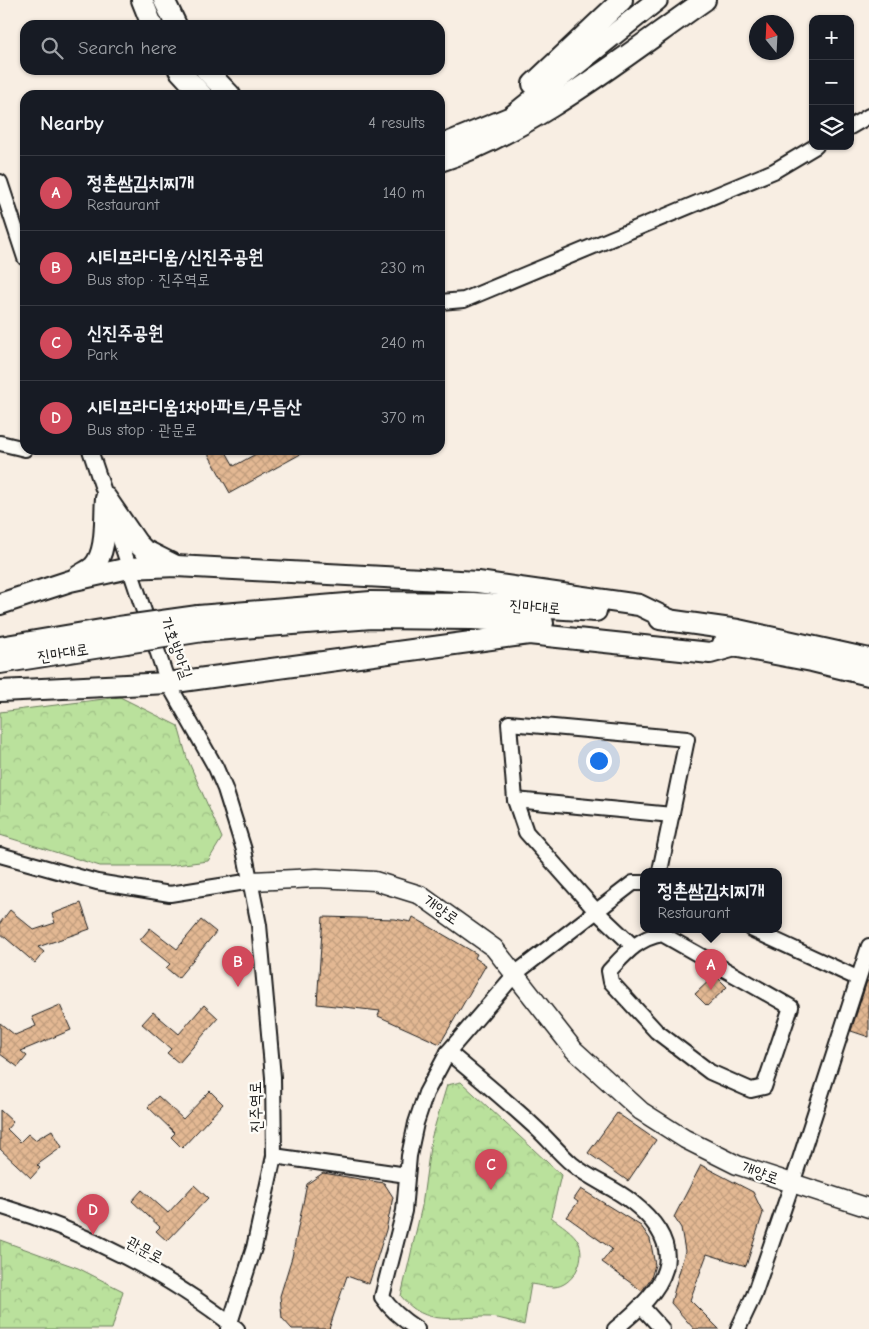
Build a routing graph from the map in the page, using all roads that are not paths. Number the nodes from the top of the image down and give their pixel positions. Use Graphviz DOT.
graph roads {
  1 [pos="142,0"];
  2 [pos="164,0"];
  3 [pos="622,0"];
  4 [pos="657,0"];
  5 [pos="704,0"];
  6 [pos="150,20"];
  7 [pos="174,20"];
  8 [pos="184,75"];
  9 [pos="211,75"];
  10 [pos="197,90"];
  11 [pos="225,90"];
  12 [pos="869,116"];
  13 [pos="511,117"];
  14 [pos="854,125"];
  15 [pos="445,144"];
  16 [pos="809,150"];
  17 [pos="445,159"];
  18 [pos="0,182"];
  19 [pos="20,243"];
  20 [pos="445,302"];
  21 [pos="0,444"];
  22 [pos="20,448"];
  23 [pos="92,455"];
  24 [pos="106,498"];
  25 [pos="176,566"];
  26 [pos="129,568"];
  27 [pos="70,582"];
  28 [pos="0,604"];
  29 [pos="672,621"];
  30 [pos="200,624"];
  31 [pos="123,635"];
  32 [pos="735,646"];
  33 [pos="0,647"];
  34 [pos="869,658"];
  35 [pos="0,663"];
  36 [pos="869,675"];
  37 [pos="168,683"];
  38 [pos="0,691"];
  39 [pos="515,800"];
  40 [pos="672,815"];
  41 [pos="0,855"];
  42 [pos="661,868"];
  43 [pos="252,881"];
  44 [pos="640,882"];
  45 [pos="596,911"];
  46 [pos="759,933"];
  47 [pos="633,946"];
  48 [pos="869,946"];
  49 [pos="516,973"];
  50 [pos="857,978"];
  51 [pos="448,1052"];
  52 [pos="274,1156"];
  53 [pos="407,1175"];
  54 [pos="792,1184"];
  55 [pos="0,1206"];
  56 [pos="869,1208"];
  57 [pos="642,1307"];
  58 [pos="232,1327"];
  59 [pos="416,1329"];
  60 [pos="615,1329"];
  61 [pos="662,1329"];
  62 [pos="738,1329"];
  1 -- 6 [label="highway"];
  2 -- 7 [label="highway"];
  3 -- 13 [label="highway"];
  4 -- 13 [label="highway"];
  5 -- 17 [label="highway"];
  8 -- 10 [label="highway"];
  9 -- 11 [label="highway"];
  12 -- 14 [label="street"];
  13 -- 15 [label="highway"];
  16 -- 20 [label="street"];
  18 -- 19 [label="street"];
  21 -- 22 [label="street"];
  23 -- 24 [label="street, 가호방아길"];
  24 -- 25 [label="highway"];
  24 -- 26 [label="street, 가호방아길"];
  24 -- 27 [label="highway"];
  25 -- 26 [label="highway"];
  25 -- 29 [label="highway"];
  26 -- 27 [label="highway"];
  26 -- 37 [label="street, 가호방아길"];
  27 -- 28 [label="highway"];
  29 -- 30 [label="highway, 진마대로"];
  29 -- 34 [label="highway, 진마대로"];
  30 -- 31 [label="highway, bridge"];
  30 -- 32 [label="highway, 진마대로"];
  31 -- 33 [label="highway, 진마대로"];
  31 -- 35 [label="highway, 진마대로"];
  32 -- 36 [label="highway, 진마대로"];
  32 -- 37 [label="highway"];
  37 -- 38 [label="highway"];
  37 -- 43 [label="street, 가호방아길"];
  39 -- 40 [label="street"];
  39 -- 40 [label="street"];
  39 -- 45 [label="street"];
  40 -- 42 [label="street"];
  41 -- 43 [label="street, 개양로"];
  43 -- 49 [label="main road, 개양로"];
  43 -- 52 [label="street, 진주역로"];
  44 -- 45 [label="street"];
  45 -- 47 [label="street"];
  45 -- 49 [label="street"];
  46 -- 50 [label="street"];
  47 -- 47 [label="street"];
  48 -- 50 [label="street"];
  49 -- 51 [label="street"];
  49 -- 54 [label="main road, 개양로"];
  50 -- 54 [label="street"];
  51 -- 53 [label="street"];
  51 -- 57 [label="street"];
  52 -- 53 [label="street"];
  52 -- 58 [label="street, 진주역로"];
  53 -- 59 [label="street"];
  54 -- 56 [label="main road, 개양로"];
  54 -- 62 [label="street, 개양로"];
  55 -- 58 [label="street, 관문로"];
  57 -- 60 [label="street"];
  57 -- 61 [label="street"];
}
